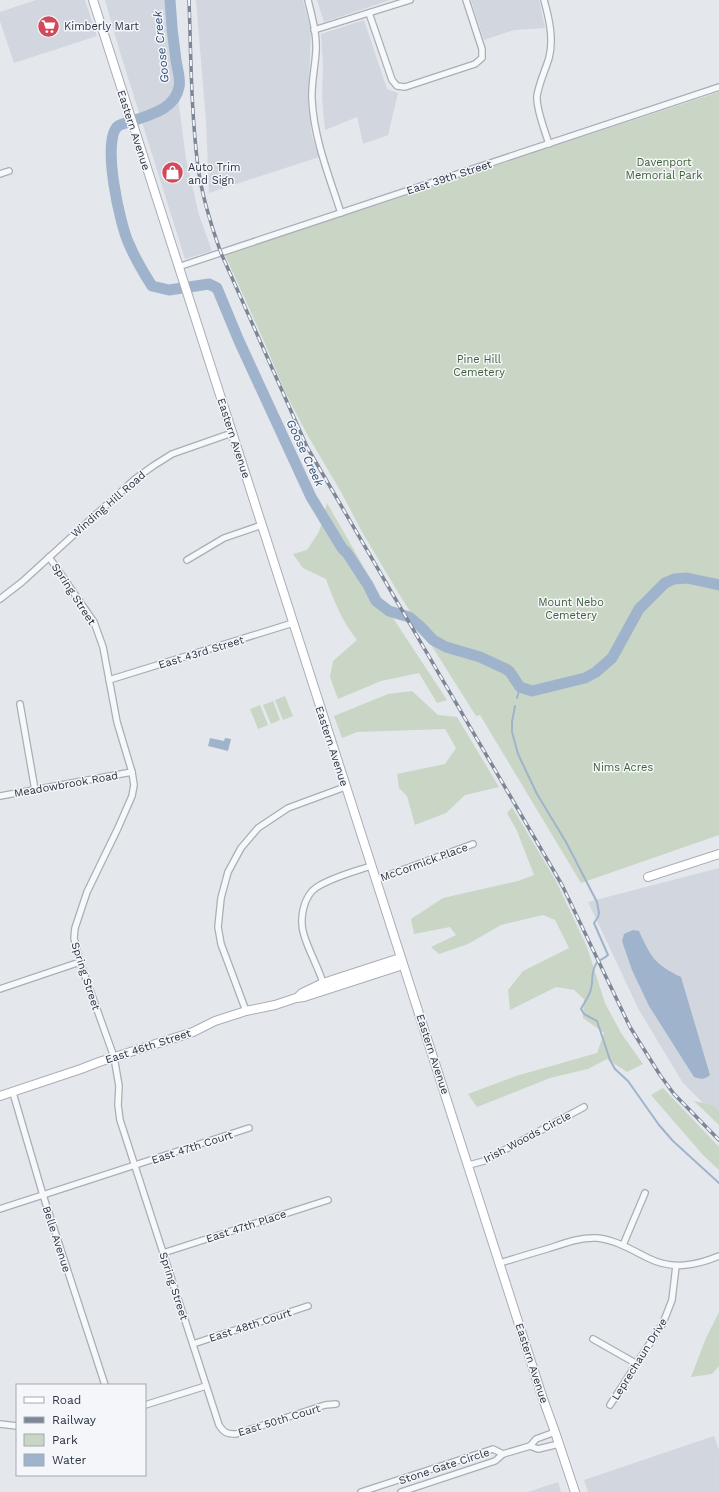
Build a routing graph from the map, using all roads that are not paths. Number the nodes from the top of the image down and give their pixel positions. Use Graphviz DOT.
graph roads {
  1 [pos="93,0"];
  2 [pos="308,0"];
  3 [pos="410,0"];
  4 [pos="466,0"];
  5 [pos="544,0"];
  6 [pos="370,13"];
  7 [pos="314,30"];
  8 [pos="719,88"];
  9 [pos="549,144"];
  10 [pos="9,171"];
  11 [pos="0,174"];
  12 [pos="341,213"];
  13 [pos="178,267"];
  14 [pos="232,433"];
  15 [pos="262,525"];
  16 [pos="49,557"];
  17 [pos="187,560"];
  18 [pos="0,599"];
  19 [pos="294,623"];
  20 [pos="109,680"];
  21 [pos="20,704"];
  22 [pos="132,772"];
  23 [pos="345,787"];
  24 [pos="35,790"];
  25 [pos="0,796"];
  26 [pos="473,844"];
  27 [pos="719,854"];
  28 [pos="371,866"];
  29 [pos="648,877"];
  30 [pos="375,880"];
  31 [pos="402,961"];
  32 [pos="80,962"];
  33 [pos="325,986"];
  34 [pos="0,989"];
  35 [pos="246,1011"];
  36 [pos="114,1056"];
  37 [pos="13,1092"];
  38 [pos="0,1096"];
  39 [pos="584,1107"];
  40 [pos="249,1128"];
  41 [pos="134,1165"];
  42 [pos="469,1165"];
  43 [pos="645,1193"];
  44 [pos="43,1195"];
  45 [pos="328,1200"];
  46 [pos="0,1209"];
  47 [pos="623,1245"];
  48 [pos="163,1253"];
  49 [pos="719,1256"];
  50 [pos="500,1263"];
  51 [pos="676,1266"];
  52 [pos="308,1306"];
  53 [pos="593,1339"];
  54 [pos="193,1344"];
  55 [pos="637,1364"];
  56 [pos="105,1384"];
  57 [pos="206,1386"];
  58 [pos="336,1404"];
  59 [pos="146,1405"];
  60 [pos="610,1405"];
  61 [pos="0,1424"];
  62 [pos="16,1426"];
  63 [pos="556,1432"];
  64 [pos="559,1444"];
  65 [pos="530,1446"];
  66 [pos="503,1454"];
  67 [pos="361,1492"];
  68 [pos="401,1492"];
  69 [pos="575,1492"];
  1 -- 13 [label="main road, Eastern Avenue"];
  2 -- 7 [label="street"];
  3 -- 6 [label="street"];
  4 -- 6 [label="street"];
  5 -- 9 [label="street"];
  6 -- 7 [label="street"];
  7 -- 12 [label="street"];
  8 -- 9 [label="street, East 39th Street"];
  9 -- 12 [label="street, East 39th Street"];
  10 -- 11 [label="street"];
  12 -- 13 [label="street, East 39th Street"];
  13 -- 14 [label="main road, Eastern Avenue"];
  14 -- 15 [label="main road, Eastern Avenue"];
  14 -- 16 [label="street, Winding Hill Road"];
  15 -- 17 [label="street"];
  15 -- 19 [label="main road, Eastern Avenue"];
  16 -- 18 [label="street, Winding Hill Road"];
  16 -- 20 [label="street, Spring Street"];
  19 -- 20 [label="street, East 43rd Street"];
  19 -- 23 [label="main road, Eastern Avenue"];
  20 -- 22 [label="street, Spring Street"];
  21 -- 24 [label="street"];
  22 -- 24 [label="street, Meadowbrook Road"];
  22 -- 32 [label="street, Spring Street"];
  23 -- 28 [label="main road, Eastern Avenue"];
  23 -- 35 [label="street"];
  24 -- 25 [label="street, Meadowbrook Road"];
  26 -- 30 [label="street, McCormick Place"];
  27 -- 29 [label="main road"];
  28 -- 30 [label="main road, Eastern Avenue"];
  28 -- 33 [label="street"];
  30 -- 31 [label="main road, Eastern Avenue"];
  31 -- 33 [label="main road, East 46th Street"];
  31 -- 42 [label="main road, Eastern Avenue"];
  32 -- 34 [label="street"];
  32 -- 36 [label="street, Spring Street"];
  33 -- 35 [label="main road, East 46th Street"];
  35 -- 36 [label="main road, East 46th Street"];
  36 -- 37 [label="main road, East 46th Street"];
  36 -- 41 [label="street, Spring Street"];
  37 -- 38 [label="main road, East 46th Street"];
  37 -- 44 [label="street, Belle Avenue"];
  39 -- 42 [label="street, Irish Woods Circle"];
  40 -- 41 [label="street, East 47th Court"];
  41 -- 44 [label="street, East 47th Court"];
  41 -- 48 [label="street, Spring Street"];
  42 -- 50 [label="main road, Eastern Avenue"];
  43 -- 47 [label="street"];
  44 -- 46 [label="street, East 47th Court"];
  44 -- 56 [label="street, Belle Avenue"];
  45 -- 48 [label="street, East 47th Place"];
  47 -- 50 [label="street"];
  47 -- 51 [label="street"];
  48 -- 54 [label="street, Spring Street"];
  49 -- 51 [label="street"];
  50 -- 63 [label="main road, Eastern Avenue"];
  51 -- 55 [label="street, Leprechaun Drive"];
  52 -- 54 [label="street, East 48th Court"];
  53 -- 55 [label="street"];
  54 -- 57 [label="street, Spring Street"];
  55 -- 60 [label="street, Leprechaun Drive"];
  57 -- 58 [label="street, East 50th Court"];
  57 -- 59 [label="street"];
  61 -- 62 [label="street"];
  63 -- 64 [label="main road, Eastern Avenue"];
  63 -- 65 [label="street, Stone Gate Circle"];
  64 -- 65 [label="street, Stone Gate Circle"];
  64 -- 69 [label="main road, Eastern Avenue"];
  65 -- 66 [label="street, Stone Gate Circle"];
  66 -- 67 [label="street, Stone Gate Circle"];
  66 -- 68 [label="street, Stone Gate Circle"];
}
